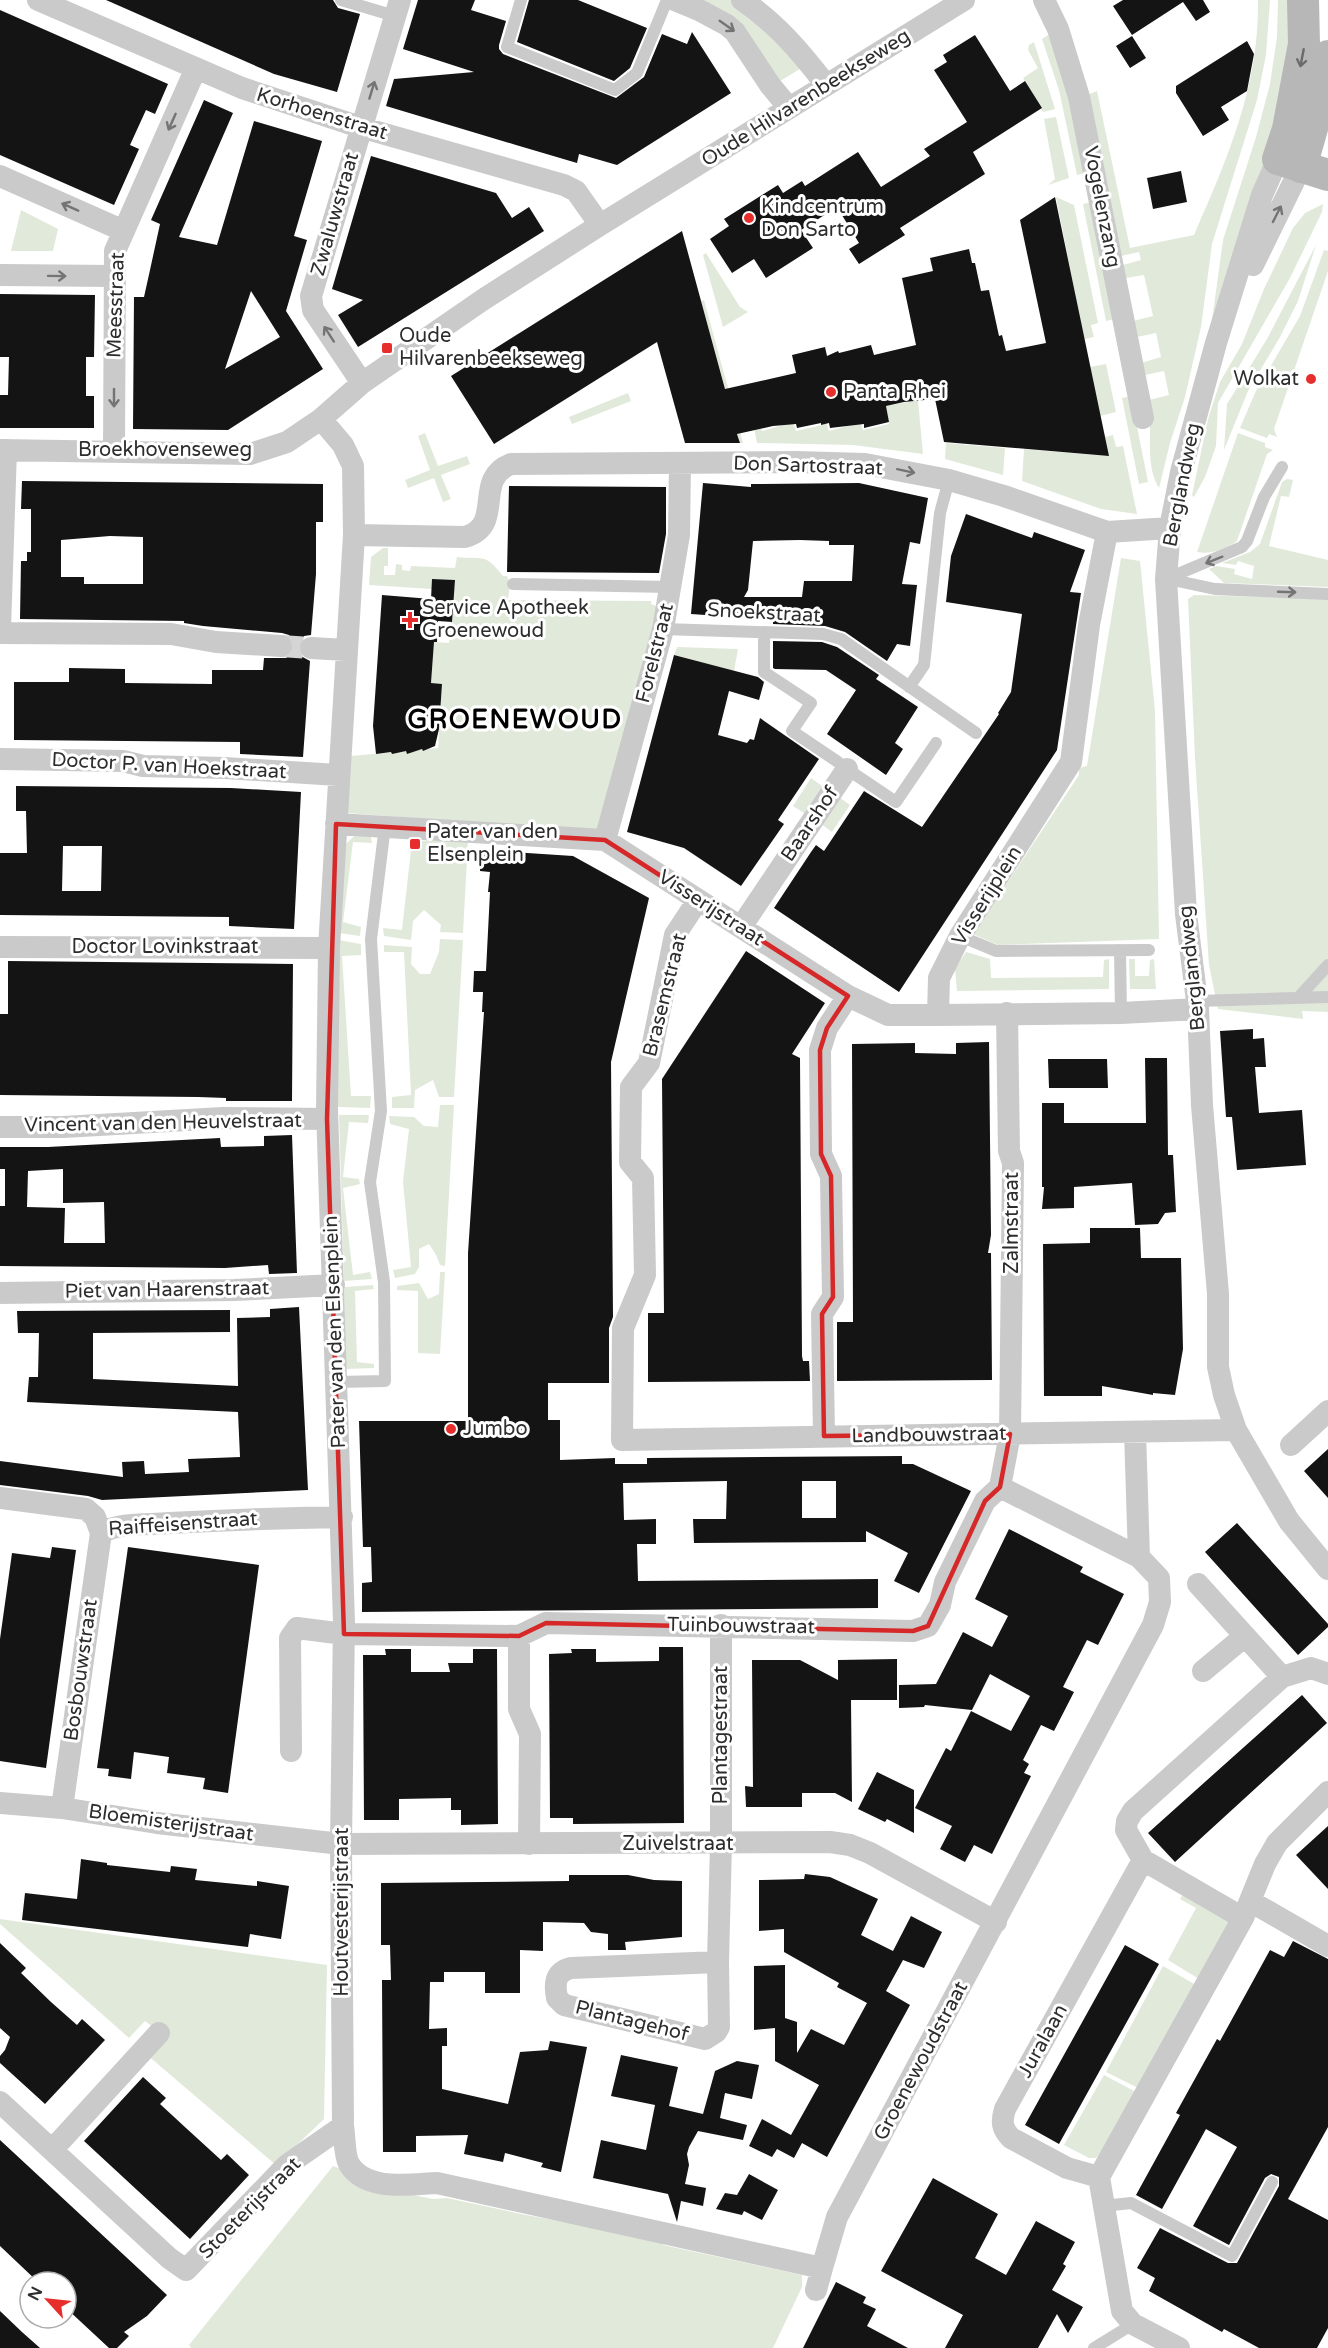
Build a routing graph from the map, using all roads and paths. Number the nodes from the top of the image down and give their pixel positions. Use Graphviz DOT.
graph roads {
  1 [pos="38,0"];
  2 [pos="341,0"];
  3 [pos="521,0"];
  4 [pos="667,0"];
  5 [pos="675,0"];
  6 [pos="742,0"];
  7 [pos="964,0"];
  8 [pos="1044,0"];
  9 [pos="1303,0"];
  10 [pos="397,8"];
  11 [pos="1328,56"];
  12 [pos="196,69"];
  13 [pos="826,85"];
  14 [pos="789,108"];
  15 [pos="360,127"];
  16 [pos="1307,169"];
  17 [pos="0,176"];
  18 [pos="600,225"];
  19 [pos="124,231"];
  20 [pos="0,275"];
  21 [pos="114,276"];
  22 [pos="362,383"];
  23 [pos="1143,418"];
  24 [pos="321,419"];
  25 [pos="3,450"];
  26 [pos="114,451"];
  27 [pos="680,463"];
  28 [pos="1282,467"];
  29 [pos="949,480"];
  30 [pos="1170,528"];
  31 [pos="1107,532"];
  32 [pos="354,535"];
  33 [pos="1166,579"];
  34 [pos="513,584"];
  35 [pos="670,587"];
  36 [pos="1328,594"];
  37 [pos="663,628"];
  38 [pos="0,631"];
  39 [pos="764,632"];
  40 [pos="282,645"];
  41 [pos="311,648"];
  42 [pos="346,650"];
  43 [pos="909,687"];
  44 [pos="976,733"];
  45 [pos="936,743"];
  46 [pos="0,759"];
  47 [pos="842,766"];
  48 [pos="338,775"];
  49 [pos="336,824"];
  50 [pos="384,826"];
  51 [pos="605,840"];
  52 [pos="698,900"];
  53 [pos="741,927"];
  54 [pos="960,936"];
  55 [pos="0,947"];
  56 [pos="329,948"];
  57 [pos="1120,950"];
  58 [pos="1149,950"];
  59 [pos="1328,965"];
  60 [pos="848,996"];
  61 [pos="1328,997"];
  62 [pos="1298,998"];
  63 [pos="1197,1005"];
  64 [pos="1007,1013"];
  65 [pos="1121,1013"];
  66 [pos="938,1015"];
  67 [pos="327,1119"];
  68 [pos="0,1127"];
  69 [pos="334,1285"];
  70 [pos="0,1293"];
  71 [pos="337,1382"];
  72 [pos="1328,1411"];
  73 [pos="1236,1430"];
  74 [pos="1135,1432"];
  75 [pos="1011,1434"];
  76 [pos="824,1436"];
  77 [pos="622,1440"];
  78 [pos="1291,1445"];
  79 [pos="1000,1487"];
  80 [pos="0,1498"];
  81 [pos="342,1517"];
  82 [pos="101,1533"];
  83 [pos="1139,1557"];
  84 [pos="1328,1569"];
  85 [pos="1198,1584"];
  86 [pos="721,1625"];
  87 [pos="344,1634"];
  88 [pos="519,1636"];
  89 [pos="1245,1636"];
  90 [pos="1203,1671"];
  91 [pos="1328,1674"];
  92 [pos="1282,1677"];
  93 [pos="291,1751"];
  94 [pos="1328,1792"];
  95 [pos="0,1803"];
  96 [pos="62,1808"];
  97 [pos="341,1844"];
  98 [pos="529,1844"];
  99 [pos="721,1844"];
  100 [pos="1143,1860"];
  101 [pos="1247,1909"];
  102 [pos="996,1922"];
  103 [pos="1328,1946"];
  104 [pos="718,1962"];
  105 [pos="159,2033"];
  106 [pos="0,2102"];
  107 [pos="343,2126"];
  108 [pos="52,2150"];
  109 [pos="1099,2177"];
  110 [pos="1272,2182"];
  111 [pos="1103,2206"];
  112 [pos="822,2268"];
  113 [pos="816,2290"];
  114 [pos="1133,2324"];
  115 [pos="1094,2348"];
  116 [pos="1179,2348"];
  1 -- 12 [label="street, Korhoenstraat"];
  2 -- 10 [label="lane"];
  3 -- 4 [label="lane"];
  5 -- 14 [label="street, one-way"];
  6 -- 13 [label="street"];
  7 -- 13 [label="street, Oude Hilvarenbeekseweg"];
  8 -- 23 [label="street, Vogelenzang"];
  9 -- 16 [label="street, one-way"];
  15 -- 10 [label="street, Zwaluwstraat, one-way"];
  11 -- 16 [label="street"];
  12 -- 15 [label="street, Korhoenstraat"];
  12 -- 19 [label="street, Meesstraat, one-way"];
  13 -- 14 [label="street, Oude Hilvarenbeekseweg"];
  14 -- 18 [label="street, Oude Hilvarenbeekseweg"];
  15 -- 18 [label="street, Korhoenstraat"];
  22 -- 15 [label="street, Zwaluwstraat, one-way"];
  16 -- 30 [label="street, Berglandweg"];
  19 -- 17 [label="street, one-way"];
  18 -- 22 [label="street, Oude Hilvarenbeekseweg"];
  19 -- 21 [label="street, Meesstraat"];
  20 -- 21 [label="street, one-way"];
  21 -- 26 [label="street, Meesstraat, one-way"];
  22 -- 24 [label="street, Oude Hilvarenbeekseweg"];
  24 -- 26 [label="street, Broekhovenseweg"];
  24 -- 32 [label="street, Pater van den Elsenplein"];
  25 -- 26 [label="street, Broekhovenseweg"];
  25 -- 38 [label="street"];
  27 -- 29 [label="street, Don Sartostraat, one-way"];
  27 -- 32 [label="street, Don Sartostraat"];
  27 -- 35 [label="street, Forelstraat"];
  28 -- 33 [label="lane, one-way"];
  29 -- 31 [label="street, Don Sartostraat"];
  29 -- 43 [label="lane"];
  30 -- 31 [label="street, Don Sartostraat"];
  30 -- 33 [label="street, Berglandweg"];
  31 -- 54 [label="street, Visserijplein"];
  32 -- 42 [label="street, Pater van den Elsenplein"];
  33 -- 36 [label="lane, one-way"];
  33 -- 63 [label="street, Berglandweg"];
  34 -- 35 [label="lane"];
  35 -- 37 [label="street, Forelstraat"];
  37 -- 39 [label="lane, Snoekstraat"];
  37 -- 51 [label="street, Forelstraat"];
  38 -- 40 [label="street"];
  39 -- 43 [label="lane, Snoekstraat"];
  39 -- 47 [label="lane, Baarshof"];
  41 -- 42 [label="street"];
  42 -- 48 [label="street, Pater van den Elsenplein"];
  43 -- 44 [label="lane, Snoekstraat"];
  45 -- 47 [label="lane, Baarshof"];
  46 -- 48 [label="street, Doctor P. van Hoekstraat"];
  47 -- 53 [label="street, Baarshof"];
  48 -- 49 [label="street, Pater van den Elsenplein"];
  49 -- 50 [label="street"];
  49 -- 56 [label="street, Pater van den Elsenplein"];
  50 -- 51 [label="street, Visserijstraat"];
  50 -- 71 [label="lane"];
  51 -- 52 [label="street, Visserijstraat"];
  52 -- 53 [label="street, Visserijstraat"];
  52 -- 77 [label="street, Brasemstraat"];
  53 -- 60 [label="street, Visserijstraat"];
  54 -- 57 [label="lane"];
  54 -- 66 [label="street, Visserijplein"];
  55 -- 56 [label="street, Doctor Lovinkstraat"];
  56 -- 67 [label="street, Pater van den Elsenplein"];
  57 -- 58 [label="lane"];
  57 -- 65 [label="lane"];
  59 -- 62 [label="lane"];
  60 -- 66 [label="street, Visserijstraat"];
  60 -- 76 [label="street"];
  61 -- 62 [label="lane"];
  62 -- 63 [label="lane"];
  63 -- 65 [label="street"];
  63 -- 73 [label="street, Berglandweg"];
  64 -- 65 [label="street"];
  64 -- 66 [label="street"];
  64 -- 75 [label="street, Zalmstraat"];
  67 -- 68 [label="street, Vincent van den Heuvelstraat"];
  67 -- 69 [label="street, Pater van den Elsenplein"];
  69 -- 70 [label="street, Piet van Haarenstraat"];
  69 -- 71 [label="street, Pater van den Elsenplein"];
  71 -- 81 [label="street, Pater van den Elsenplein"];
  72 -- 78 [label="street"];
  73 -- 74 [label="street, Landbouwstraat"];
  73 -- 84 [label="street, Berglandweg"];
  74 -- 75 [label="street, Landbouwstraat"];
  74 -- 83 [label="street"];
  75 -- 76 [label="street, Landbouwstraat"];
  75 -- 79 [label="street, Tuinbouwstraat"];
  76 -- 77 [label="street, Landbouwstraat"];
  79 -- 83 [label="street"];
  79 -- 86 [label="street, Tuinbouwstraat"];
  80 -- 82 [label="street, Raiffeisenstraat"];
  81 -- 82 [label="street, Raiffeisenstraat"];
  81 -- 87 [label="street, Houtvesterijstraat"];
  82 -- 96 [label="street, Bosbouwstraat"];
  83 -- 102 [label="street, Groenewoudstraat"];
  85 -- 89 [label="street"];
  86 -- 88 [label="street, Tuinbouwstraat"];
  86 -- 99 [label="street, Plantagestraat"];
  87 -- 88 [label="street, Tuinbouwstraat"];
  87 -- 93 [label="street"];
  87 -- 97 [label="street, Houtvesterijstraat"];
  88 -- 98 [label="street"];
  89 -- 90 [label="street"];
  89 -- 92 [label="street"];
  91 -- 92 [label="street"];
  92 -- 100 [label="street"];
  94 -- 101 [label="street"];
  95 -- 96 [label="street, Bloemisterijstraat"];
  96 -- 97 [label="street, Bloemisterijstraat"];
  97 -- 98 [label="street, Zuivelstraat"];
  97 -- 107 [label="street, Houtvesterijstraat"];
  98 -- 99 [label="street, Zuivelstraat"];
  99 -- 102 [label="street, Zuivelstraat"];
  99 -- 104 [label="street, Plantagehof"];
  100 -- 101 [label="street"];
  100 -- 109 [label="street, Juralaan"];
  101 -- 103 [label="street"];
  101 -- 109 [label="street"];
  102 -- 112 [label="street, Groenewoudstraat"];
  104 -- 104 [label="street, Plantagehof"];
  105 -- 108 [label="street"];
  106 -- 108 [label="street, Stoeterijstraat"];
  107 -- 108 [label="street, Stoeterijstraat"];
  107 -- 112 [label="street, Houtvesterijstraat"];
  109 -- 111 [label="street"];
  110 -- 111 [label="lane"];
  111 -- 114 [label="street"];
  112 -- 113 [label="street, Groenewoudstraat"];
  114 -- 115 [label="lane"];
  114 -- 116 [label="street"];
}
